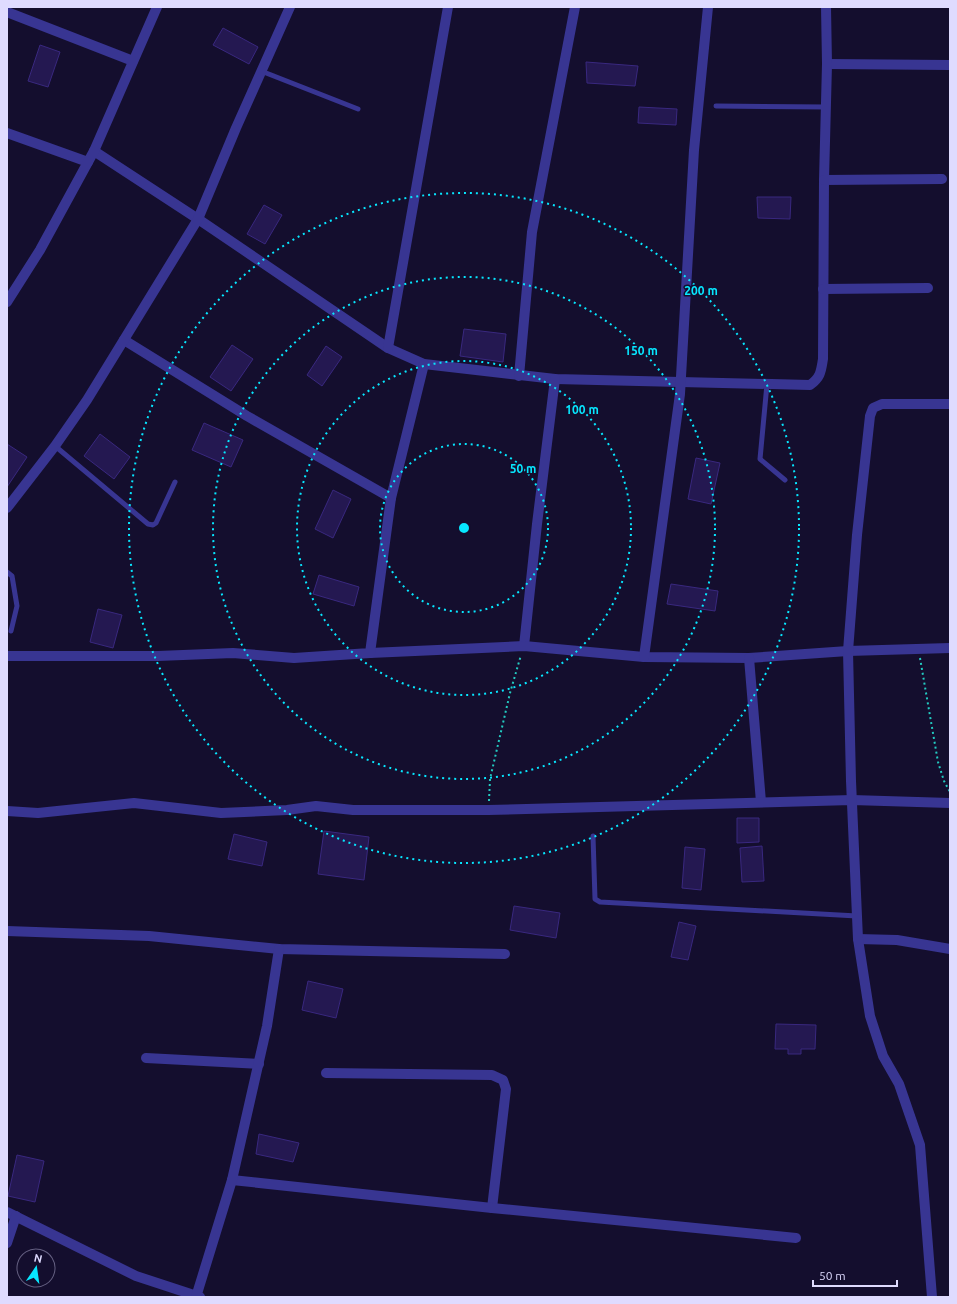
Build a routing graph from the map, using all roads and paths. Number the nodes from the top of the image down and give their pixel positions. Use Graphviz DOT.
graph roads {
  1 [pos="157,7"];
  2 [pos="290,7"];
  3 [pos="448,7"];
  4 [pos="575,7"];
  5 [pos="708,7"];
  6 [pos="826,7"];
  7 [pos="7,12"];
  8 [pos="133,61"];
  9 [pos="827,64"];
  10 [pos="950,65"];
  11 [pos="261,71"];
  12 [pos="716,106"];
  13 [pos="826,107"];
  14 [pos="358,109"];
  15 [pos="7,133"];
  16 [pos="94,151"];
  17 [pos="88,162"];
  18 [pos="942,179"];
  19 [pos="824,180"];
  20 [pos="198,220"];
  21 [pos="928,288"];
  22 [pos="823,289"];
  23 [pos="7,302"];
  24 [pos="124,340"];
  25 [pos="388,348"];
  26 [pos="424,364"];
  27 [pos="519,376"];
  28 [pos="555,379"];
  29 [pos="680,383"];
  30 [pos="767,384"];
  31 [pos="950,404"];
  32 [pos="55,446"];
  33 [pos="785,480"];
  34 [pos="175,482"];
  35 [pos="391,498"];
  36 [pos="7,508"];
  37 [pos="7,572"];
  38 [pos="11,631"];
  39 [pos="524,646"];
  40 [pos="950,648"];
  41 [pos="919,649"];
  42 [pos="848,651"];
  43 [pos="370,653"];
  44 [pos="7,656"];
  45 [pos="644,657"];
  46 [pos="749,658"];
  47 [pos="950,792"];
  48 [pos="852,800"];
  49 [pos="761,802"];
  50 [pos="950,803"];
  51 [pos="488,810"];
  52 [pos="7,811"];
  53 [pos="593,836"];
  54 [pos="857,916"];
  55 [pos="7,931"];
  56 [pos="858,939"];
  57 [pos="279,949"];
  58 [pos="950,949"];
  59 [pos="505,954"];
  60 [pos="146,1058"];
  61 [pos="259,1064"];
  62 [pos="326,1073"];
  63 [pos="232,1180"];
  64 [pos="492,1208"];
  65 [pos="11,1214"];
  66 [pos="796,1238"];
  67 [pos="7,1243"];
  68 [pos="197,1297"];
  69 [pos="932,1297"];
  1 -- 8 [label="street"];
  2 -- 11 [label="street"];
  3 -- 25 [label="street"];
  4 -- 27 [label="street"];
  5 -- 29 [label="street"];
  6 -- 9 [label="street"];
  7 -- 8 [label="street"];
  8 -- 16 [label="street"];
  9 -- 10 [label="street"];
  9 -- 13 [label="street"];
  11 -- 14 [label="lane"];
  11 -- 20 [label="street"];
  12 -- 13 [label="lane"];
  13 -- 19 [label="street"];
  15 -- 17 [label="street"];
  16 -- 17 [label="street"];
  16 -- 20 [label="street"];
  17 -- 23 [label="street"];
  18 -- 19 [label="street"];
  19 -- 22 [label="street"];
  20 -- 24 [label="street"];
  20 -- 25 [label="street"];
  21 -- 22 [label="street"];
  22 -- 30 [label="street"];
  24 -- 32 [label="street"];
  24 -- 35 [label="street"];
  25 -- 26 [label="street"];
  26 -- 27 [label="street"];
  26 -- 35 [label="street"];
  27 -- 28 [label="street"];
  28 -- 29 [label="street"];
  28 -- 39 [label="street"];
  29 -- 30 [label="street"];
  29 -- 45 [label="street"];
  30 -- 33 [label="lane"];
  31 -- 42 [label="street"];
  32 -- 34 [label="lane"];
  32 -- 36 [label="street"];
  35 -- 43 [label="street"];
  37 -- 38 [label="lane"];
  39 -- 43 [label="street"];
  39 -- 45 [label="street"];
  39 -- 51 [label="path"];
  40 -- 41 [label="street"];
  41 -- 42 [label="street"];
  41 -- 47 [label="path"];
  42 -- 46 [label="street"];
  42 -- 48 [label="street"];
  43 -- 44 [label="street"];
  45 -- 46 [label="street"];
  46 -- 49 [label="street"];
  48 -- 49 [label="street"];
  48 -- 50 [label="street"];
  48 -- 54 [label="street"];
  49 -- 51 [label="street"];
  51 -- 52 [label="street"];
  53 -- 54 [label="lane"];
  54 -- 56 [label="street"];
  55 -- 57 [label="street"];
  56 -- 58 [label="street"];
  56 -- 69 [label="street"];
  57 -- 59 [label="street"];
  57 -- 61 [label="street"];
  60 -- 61 [label="street"];
  61 -- 63 [label="street"];
  62 -- 64 [label="street"];
  63 -- 64 [label="street"];
  63 -- 68 [label="street"];
  64 -- 66 [label="street"];
  65 -- 67 [label="street"];
  65 -- 68 [label="street"];
}
